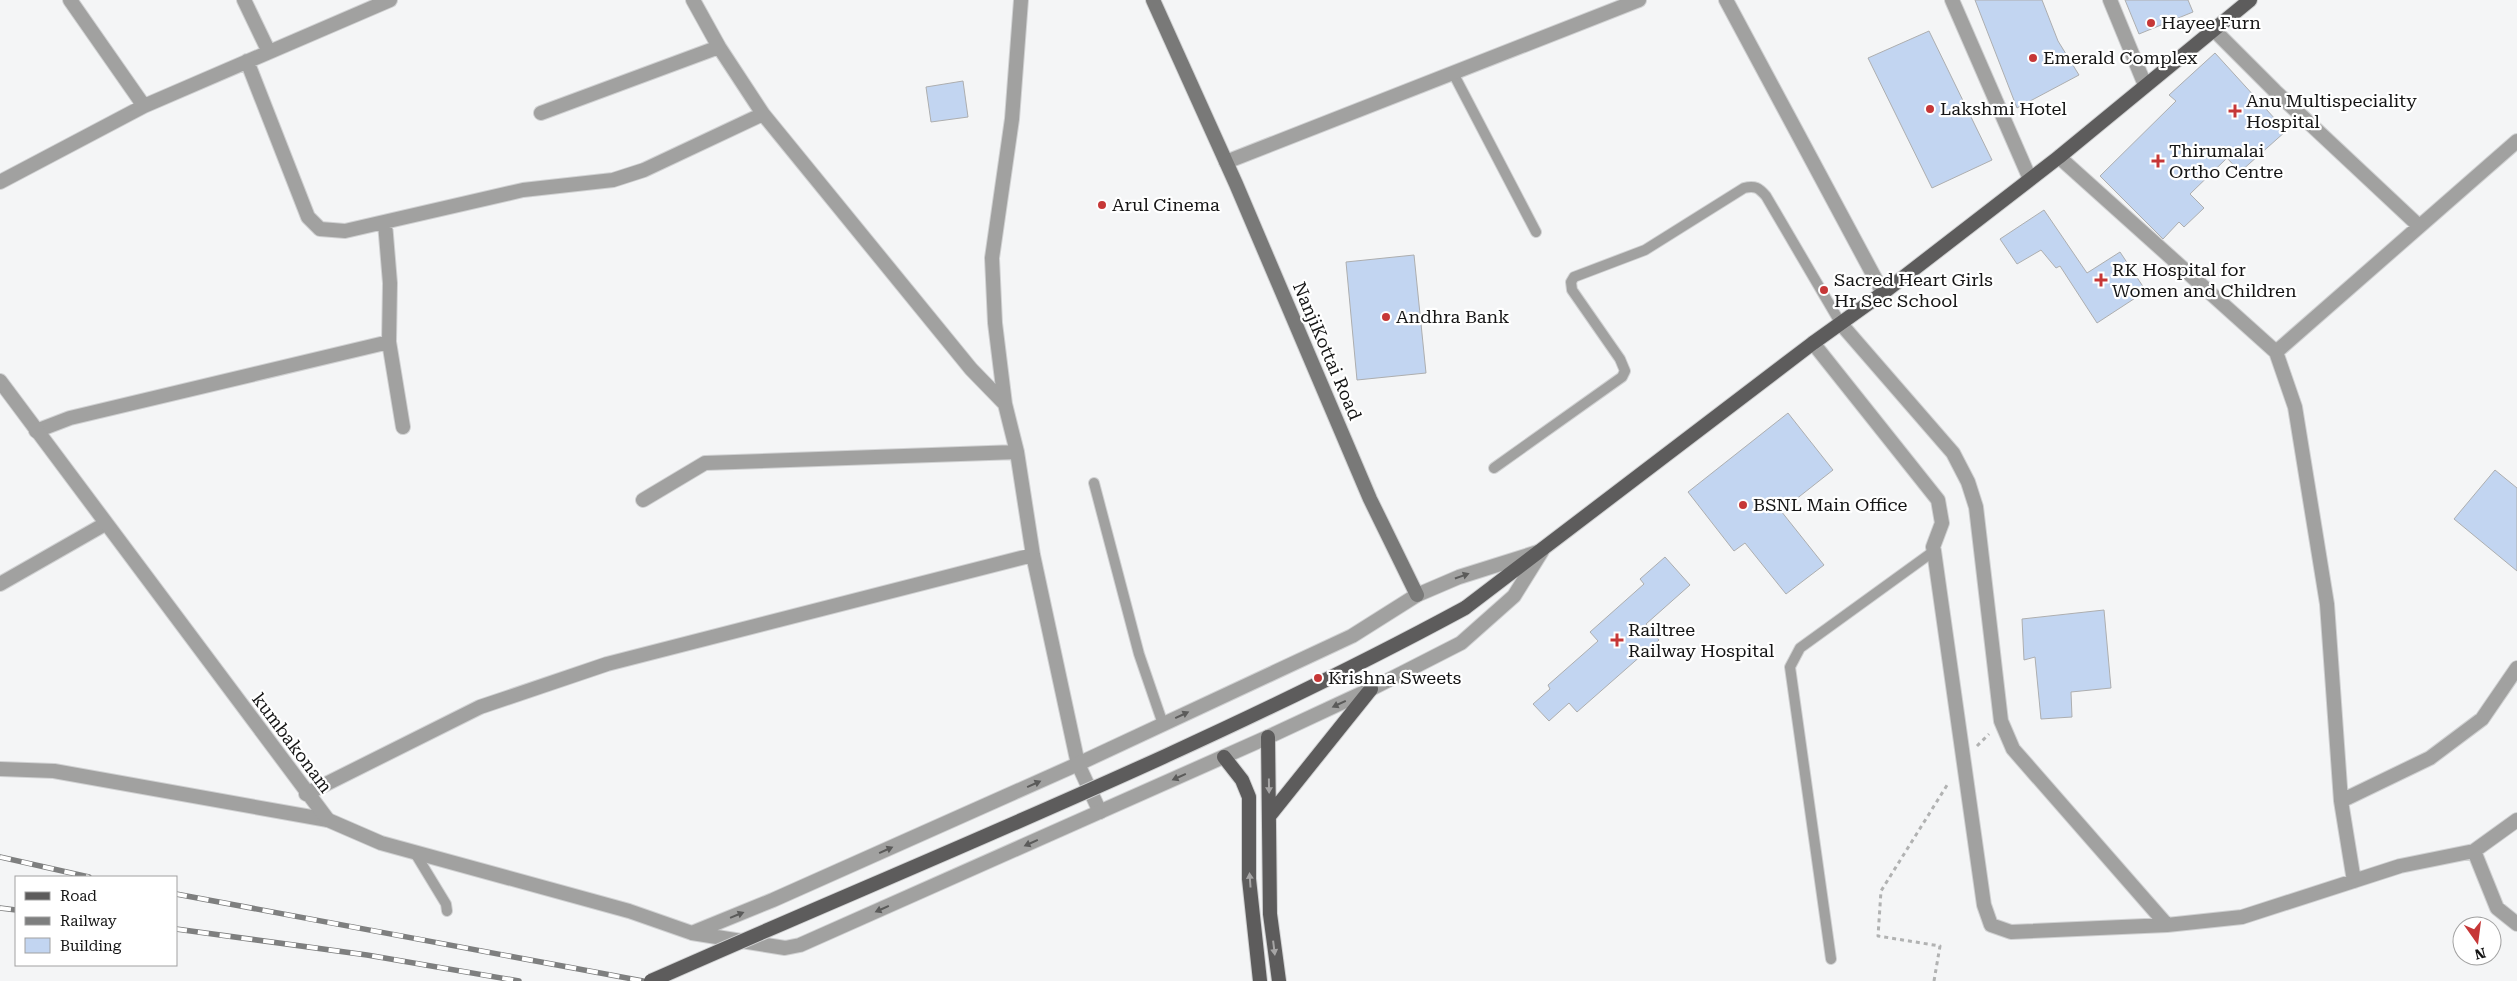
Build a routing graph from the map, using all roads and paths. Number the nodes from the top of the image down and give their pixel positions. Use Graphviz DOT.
graph roads {
  1 [pos="70,0"];
  2 [pos="244,0"];
  3 [pos="390,0"];
  4 [pos="694,0"];
  5 [pos="1022,0"];
  6 [pos="1153,0"];
  7 [pos="1639,0"];
  8 [pos="1726,0"];
  9 [pos="1952,0"];
  10 [pos="2110,0"];
  11 [pos="2250,0"];
  12 [pos="2214,30"];
  13 [pos="719,47"];
  14 [pos="268,50"];
  15 [pos="247,61"];
  16 [pos="1454,73"];
  17 [pos="2145,85"];
  18 [pos="144,106"];
  19 [pos="541,112"];
  20 [pos="763,114"];
  21 [pos="2517,141"];
  22 [pos="2059,157"];
  23 [pos="1226,162"];
  24 [pos="2030,179"];
  25 [pos="0,182"];
  26 [pos="385,223"];
  27 [pos="2420,226"];
  28 [pos="1536,232"];
  29 [pos="1883,294"];
  30 [pos="1841,324"];
  31 [pos="389,342"];
  32 [pos="1813,343"];
  33 [pos="2276,352"];
  34 [pos="0,381"];
  35 [pos="1005,404"];
  36 [pos="403,427"];
  37 [pos="36,431"];
  38 [pos="1017,452"];
  39 [pos="1494,468"];
  40 [pos="1094,483"];
  41 [pos="643,500"];
  42 [pos="105,524"];
  43 [pos="1542,551"];
  44 [pos="1934,551"];
  45 [pos="1033,555"];
  46 [pos="0,584"];
  47 [pos="1417,595"];
  48 [pos="2517,668"];
  49 [pos="1371,690"];
  50 [pos="2001,721"];
  51 [pos="1163,724"];
  52 [pos="1268,737"];
  53 [pos="1224,757"];
  54 [pos="1963,761"];
  55 [pos="1078,764"];
  56 [pos="0,769"];
  57 [pos="306,794"];
  58 [pos="2341,801"];
  59 [pos="1100,812"];
  60 [pos="1270,815"];
  61 [pos="328,820"];
  62 [pos="2517,820"];
  63 [pos="2474,851"];
  64 [pos="415,852"];
  65 [pos="2354,882"];
  66 [pos="447,911"];
  67 [pos="2167,924"];
  68 [pos="2517,924"];
  69 [pos="692,933"];
  70 [pos="1831,959"];
  71 [pos="651,981"];
  72 [pos="1260,981"];
  73 [pos="1279,981"];
  74 [pos="1934,981"];
  1 -- 18 [label="street"];
  2 -- 14 [label="street"];
  3 -- 14 [label="street"];
  4 -- 13 [label="street"];
  5 -- 35 [label="street"];
  6 -- 23 [label="main road, NanjiKottai Road"];
  7 -- 16 [label="street"];
  8 -- 29 [label="street"];
  9 -- 24 [label="street"];
  10 -- 17 [label="street"];
  11 -- 12 [label="main road"];
  12 -- 17 [label="main road"];
  12 -- 27 [label="street"];
  13 -- 19 [label="street"];
  13 -- 20 [label="street"];
  14 -- 15 [label="street"];
  15 -- 18 [label="street"];
  15 -- 26 [label="street"];
  16 -- 23 [label="street"];
  16 -- 28 [label="lane"];
  17 -- 22 [label="main road"];
  18 -- 25 [label="street"];
  20 -- 26 [label="street"];
  20 -- 35 [label="street"];
  21 -- 27 [label="street"];
  22 -- 24 [label="main road"];
  22 -- 33 [label="street"];
  23 -- 47 [label="main road, NanjiKottai Road"];
  24 -- 29 [label="main road"];
  26 -- 31 [label="street"];
  27 -- 33 [label="street"];
  29 -- 30 [label="main road"];
  30 -- 32 [label="main road"];
  30 -- 39 [label="lane"];
  30 -- 50 [label="street"];
  31 -- 36 [label="street"];
  31 -- 37 [label="street"];
  32 -- 43 [label="main road"];
  32 -- 44 [label="street"];
  33 -- 58 [label="street"];
  34 -- 37 [label="street, kumbakonam"];
  35 -- 38 [label="street"];
  37 -- 42 [label="street, kumbakonam"];
  38 -- 41 [label="street"];
  38 -- 45 [label="street"];
  40 -- 51 [label="lane"];
  42 -- 46 [label="street"];
  42 -- 57 [label="street, kumbakonam"];
  47 -- 43 [label="street, one-way"];
  43 -- 49 [label="street, kumbakonam"];
  43 -- 71 [label="main road, bridge"];
  44 -- 54 [label="street"];
  44 -- 70 [label="lane"];
  45 -- 55 [label="street"];
  45 -- 57 [label="street"];
  51 -- 47 [label="street, one-way"];
  48 -- 58 [label="street"];
  49 -- 52 [label="street, kumbakonam, one-way"];
  49 -- 60 [label="main road"];
  50 -- 54 [label="path"];
  50 -- 67 [label="street"];
  51 -- 55 [label="street"];
  52 -- 53 [label="street, kumbakonam"];
  52 -- 60 [label="main road, one-way"];
  53 -- 59 [label="street, kumbakonam, one-way"];
  72 -- 53 [label="main road, one-way"];
  54 -- 67 [label="street"];
  54 -- 74 [label="path"];
  55 -- 59 [label="street"];
  69 -- 55 [label="street, one-way"];
  56 -- 61 [label="street"];
  57 -- 61 [label="street, kumbakonam"];
  58 -- 65 [label="street"];
  59 -- 69 [label="street, kumbakonam, one-way"];
  60 -- 73 [label="main road, one-way"];
  61 -- 64 [label="street, kumbakonam"];
  62 -- 63 [label="street"];
  63 -- 65 [label="street"];
  63 -- 68 [label="street"];
  64 -- 66 [label="lane"];
  64 -- 69 [label="street, kumbakonam"];
  65 -- 67 [label="street"];
}
